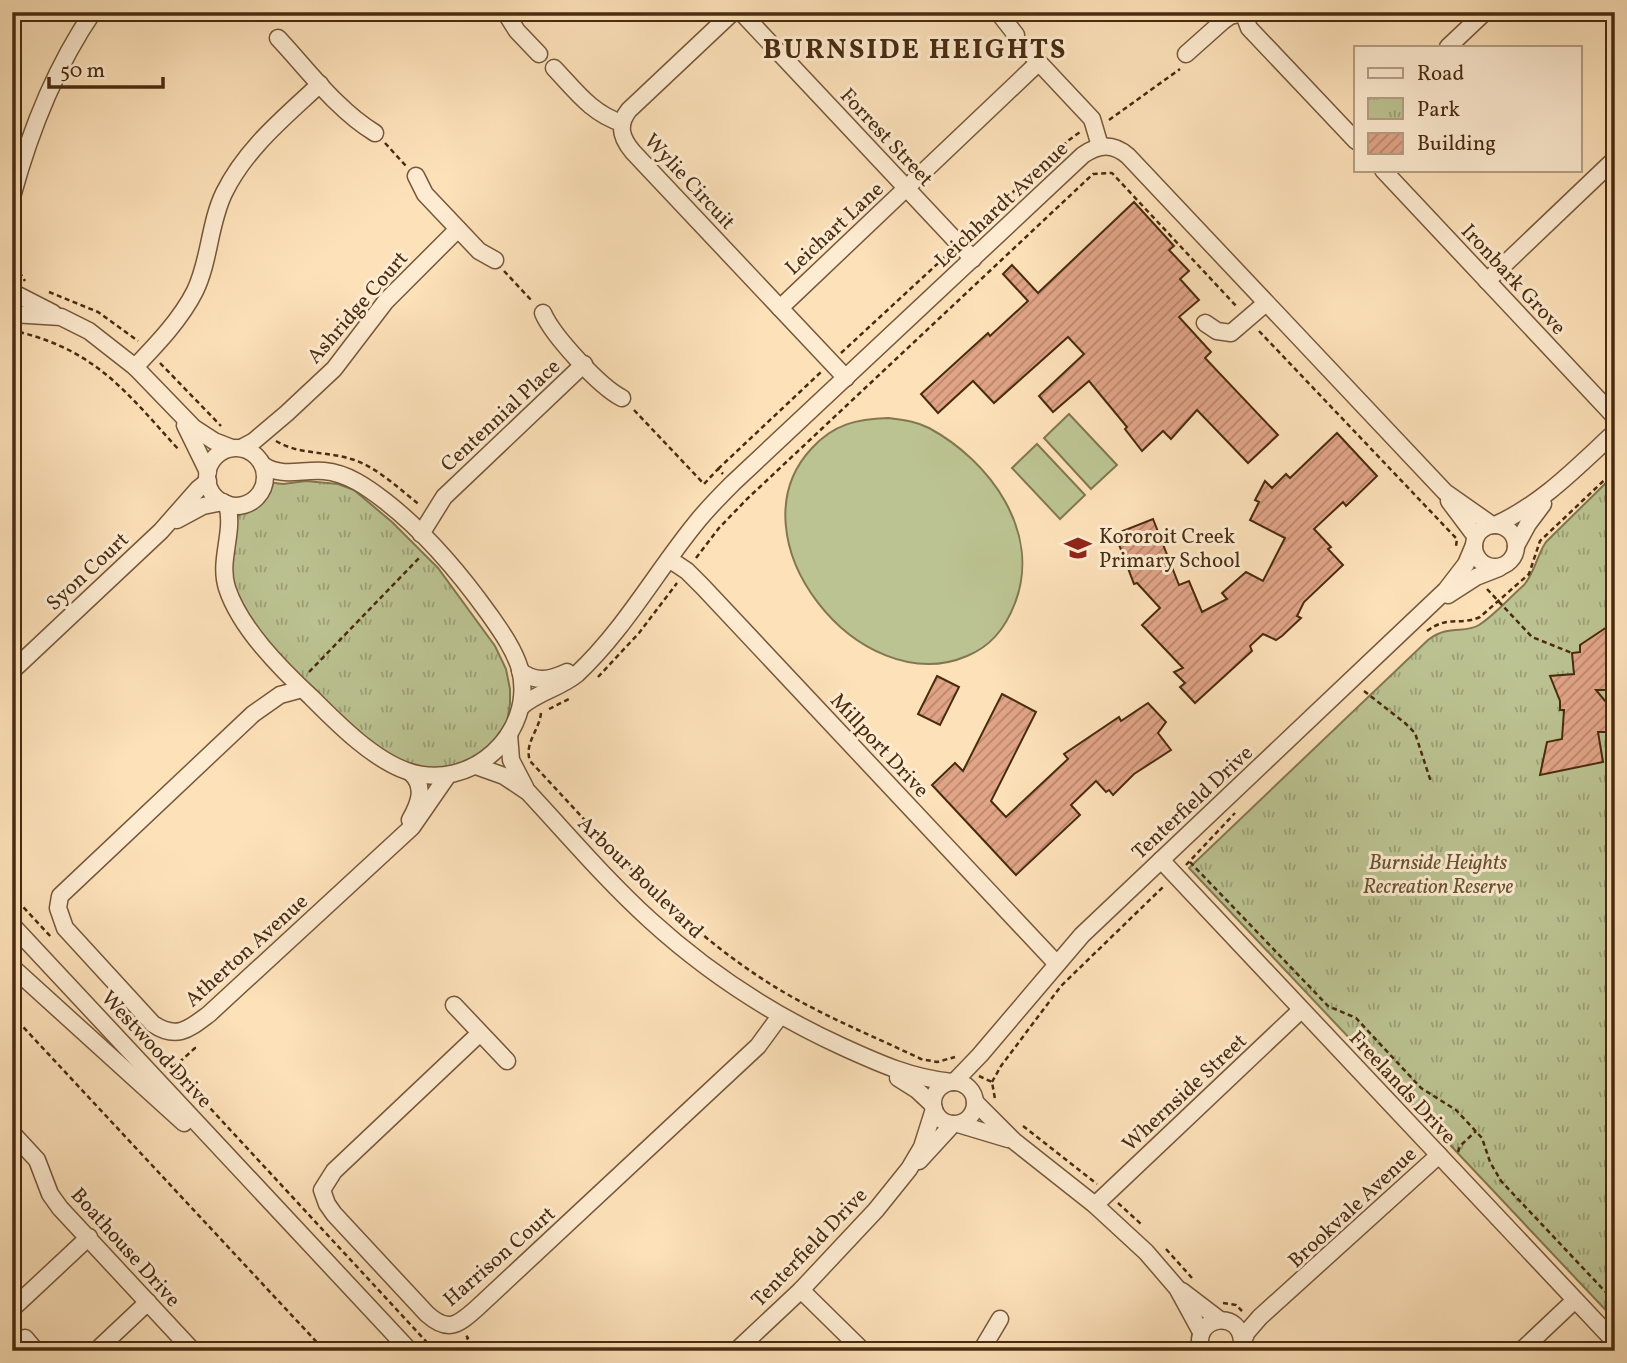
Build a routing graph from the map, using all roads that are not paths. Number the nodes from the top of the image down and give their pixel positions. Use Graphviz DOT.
graph roads {
  1 [pos="93,12"];
  2 [pos="505,12"];
  3 [pos="733,12"];
  4 [pos="741,12"];
  5 [pos="998,12"];
  6 [pos="1485,12"];
  7 [pos="1243,13"];
  8 [pos="1016,35"];
  9 [pos="278,38"];
  10 [pos="1449,46"];
  11 [pos="539,54"];
  12 [pos="1186,54"];
  13 [pos="554,68"];
  14 [pos="320,84"];
  15 [pos="622,123"];
  16 [pos="375,133"];
  17 [pos="1354,137"];
  18 [pos="1100,146"];
  19 [pos="1615,159"];
  20 [pos="1385,172"];
  21 [pos="416,176"];
  22 [pos="906,188"];
  23 [pos="12,197"];
  24 [pos="458,229"];
  25 [pos="973,259"];
  26 [pos="495,260"];
  27 [pos="1487,281"];
  28 [pos="12,292"];
  29 [pos="1266,303"];
  30 [pos="780,308"];
  31 [pos="543,313"];
  32 [pos="12,314"];
  33 [pos="61,317"];
  34 [pos="1205,323"];
  35 [pos="584,364"];
  36 [pos="135,367"];
  37 [pos="846,378"];
  38 [pos="622,398"];
  39 [pos="287,413"];
  40 [pos="180,417"];
  41 [pos="1615,417"];
  42 [pos="1615,432"];
  43 [pos="237,448"];
  44 [pos="262,463"];
  45 [pos="208,477"];
  46 [pos="1555,488"];
  47 [pos="1445,492"];
  48 [pos="444,496"];
  49 [pos="225,503"];
  50 [pos="398,511"];
  51 [pos="1494,525"];
  52 [pos="160,531"];
  53 [pos="427,539"];
  54 [pos="1475,541"];
  55 [pos="1517,546"];
  56 [pos="669,559"];
  57 [pos="1499,568"];
  58 [pos="1421,615"];
  59 [pos="595,653"];
  60 [pos="279,665"];
  61 [pos="520,671"];
  62 [pos="17,677"];
  63 [pos="299,686"];
  64 [pos="522,706"];
  65 [pos="253,714"];
  66 [pos="509,734"];
  67 [pos="476,766"];
  68 [pos="411,773"];
  69 [pos="448,775"];
  70 [pos="528,792"];
  71 [pos="397,839"];
  72 [pos="1161,860"];
  73 [pos="12,925"];
  74 [pos="1056,963"];
  75 [pos="12,967"];
  76 [pos="454,1005"];
  77 [pos="1301,1010"];
  78 [pos="780,1016"];
  79 [pos="1002,1030"];
  80 [pos="480,1033"];
  81 [pos="507,1061"];
  82 [pos="880,1063"];
  83 [pos="953,1082"];
  84 [pos="974,1099"];
  85 [pos="933,1107"];
  86 [pos="955,1124"];
  87 [pos="12,1133"];
  88 [pos="1014,1141"];
  89 [pos="1444,1160"];
  90 [pos="909,1169"];
  91 [pos="269,1202"];
  92 [pos="1095,1205"];
  93 [pos="89,1237"];
  94 [pos="1177,1287"];
  95 [pos="1293,1289"];
  96 [pos="801,1290"];
  97 [pos="1575,1300"];
  98 [pos="148,1302"];
  99 [pos="12,1310"];
  100 [pos="1000,1319"];
  101 [pos="1223,1320"];
  102 [pos="25,1338"];
  103 [pos="1615,1342"];
  104 [pos="1199,1343"];
  105 [pos="1241,1349"];
  106 [pos="36,1351"];
  107 [pos="96,1351"];
  108 [pos="193,1351"];
  109 [pos="410,1351"];
  110 [pos="736,1351"];
  111 [pos="863,1351"];
  112 [pos="981,1351"];
  113 [pos="1521,1351"];
  1 -- 23 [label="street"];
  2 -- 11 [label="street"];
  3 -- 15 [label="street, Wylie Circuit"];
  4 -- 22 [label="street, Forrest Street"];
  5 -- 8 [label="street"];
  6 -- 10 [label="street"];
  7 -- 12 [label="street"];
  7 -- 17 [label="street"];
  9 -- 14 [label="street"];
  13 -- 15 [label="street"];
  14 -- 16 [label="street"];
  14 -- 36 [label="street"];
  15 -- 30 [label="street, Wylie Circuit"];
  18 -- 22 [label="street, Leichart Lane"];
  18 -- 25 [label="street, Leichhardt Avenue"];
  18 -- 29 [label="street, Leichhardt Avenue"];
  19 -- 27 [label="street"];
  20 -- 27 [label="street, Ironbark Grove"];
  21 -- 24 [label="street"];
  22 -- 25 [label="street, Forrest Street"];
  22 -- 30 [label="street, Leichart Lane"];
  24 -- 26 [label="street"];
  24 -- 39 [label="street, Ashridge Court"];
  25 -- 37 [label="street, Leichhardt Avenue"];
  27 -- 41 [label="street, Ironbark Grove"];
  28 -- 33 [label="street"];
  29 -- 34 [label="street"];
  29 -- 47 [label="street, Leichhardt Avenue"];
  30 -- 37 [label="street, Wylie Circuit"];
  31 -- 35 [label="street"];
  32 -- 33 [label="street"];
  33 -- 36 [label="street"];
  35 -- 38 [label="street"];
  35 -- 48 [label="street, Centennial Place"];
  36 -- 40 [label="street"];
  37 -- 56 [label="street, Leichhardt Avenue"];
  39 -- 43 [label="street"];
  39 -- 44 [label="street"];
  40 -- 43 [label="street"];
  40 -- 45 [label="street"];
  42 -- 46 [label="street"];
  43 -- 44 [label="street"];
  43 -- 45 [label="street"];
  44 -- 49 [label="street"];
  44 -- 50 [label="street"];
  45 -- 49 [label="street"];
  45 -- 52 [label="street"];
  46 -- 51 [label="street"];
  46 -- 55 [label="street"];
  47 -- 51 [label="street, Leichhardt Avenue"];
  47 -- 54 [label="street, Leichhardt Avenue"];
  48 -- 50 [label="street"];
  48 -- 53 [label="street"];
  49 -- 52 [label="street"];
  49 -- 60 [label="street"];
  50 -- 53 [label="street"];
  51 -- 54 [label="street"];
  51 -- 55 [label="street"];
  52 -- 62 [label="street, Syon Court"];
  53 -- 61 [label="street"];
  54 -- 57 [label="street"];
  54 -- 58 [label="street, Tenterfield Drive"];
  55 -- 57 [label="street"];
  56 -- 59 [label="street, Leichhardt Avenue"];
  56 -- 74 [label="street, Millport Drive"];
  57 -- 58 [label="street, Tenterfield Drive"];
  58 -- 72 [label="street, Tenterfield Drive"];
  59 -- 61 [label="street"];
  59 -- 64 [label="street"];
  60 -- 63 [label="street"];
  60 -- 65 [label="street"];
  61 -- 64 [label="street"];
  63 -- 65 [label="street"];
  63 -- 68 [label="street"];
  64 -- 66 [label="street"];
  65 -- 71 [label="street, Atherton Avenue"];
  66 -- 67 [label="street"];
  66 -- 70 [label="street"];
  67 -- 69 [label="street"];
  67 -- 70 [label="street"];
  68 -- 69 [label="street"];
  68 -- 71 [label="street"];
  69 -- 71 [label="street"];
  70 -- 78 [label="street, Arbour Boulevard"];
  72 -- 74 [label="street, Tenterfield Drive"];
  72 -- 77 [label="street, Freelands Drive"];
  73 -- 91 [label="street, Westwood Drive"];
  74 -- 79 [label="street, Tenterfield Drive"];
  75 -- 91 [label="street, Westwood Drive"];
  76 -- 80 [label="street"];
  77 -- 89 [label="street, Freelands Drive"];
  77 -- 92 [label="street, Whernside Street"];
  78 -- 80 [label="street, Harrison Court"];
  78 -- 82 [label="street, Arbour Boulevard"];
  79 -- 83 [label="street, Tenterfield Drive"];
  79 -- 84 [label="street, Tenterfield Drive"];
  80 -- 81 [label="street"];
  82 -- 83 [label="street"];
  82 -- 85 [label="street"];
  83 -- 84 [label="street"];
  83 -- 85 [label="street"];
  84 -- 86 [label="street"];
  84 -- 88 [label="street"];
  85 -- 86 [label="street"];
  85 -- 90 [label="street, Tenterfield Drive"];
  86 -- 88 [label="street"];
  86 -- 90 [label="street, Tenterfield Drive"];
  87 -- 93 [label="street, Boathouse Drive"];
  88 -- 92 [label="street"];
  89 -- 95 [label="street, Brookvale Avenue"];
  89 -- 97 [label="street, Freelands Drive"];
  90 -- 96 [label="street, Tenterfield Drive"];
  91 -- 109 [label="street, Westwood Drive"];
  92 -- 94 [label="street"];
  93 -- 98 [label="street, Boathouse Drive"];
  93 -- 99 [label="street"];
  94 -- 101 [label="street"];
  94 -- 104 [label="street"];
  95 -- 101 [label="street, Brookvale Avenue"];
  95 -- 105 [label="street, Brookvale Avenue"];
  96 -- 110 [label="street, Tenterfield Drive"];
  96 -- 111 [label="street"];
  97 -- 103 [label="street, Freelands Drive"];
  97 -- 113 [label="street"];
  98 -- 107 [label="street"];
  98 -- 108 [label="street, Boathouse Drive"];
  100 -- 112 [label="street"];
  101 -- 104 [label="street, Brookvale Avenue"];
  101 -- 105 [label="street"];
  102 -- 106 [label="street"];
}
